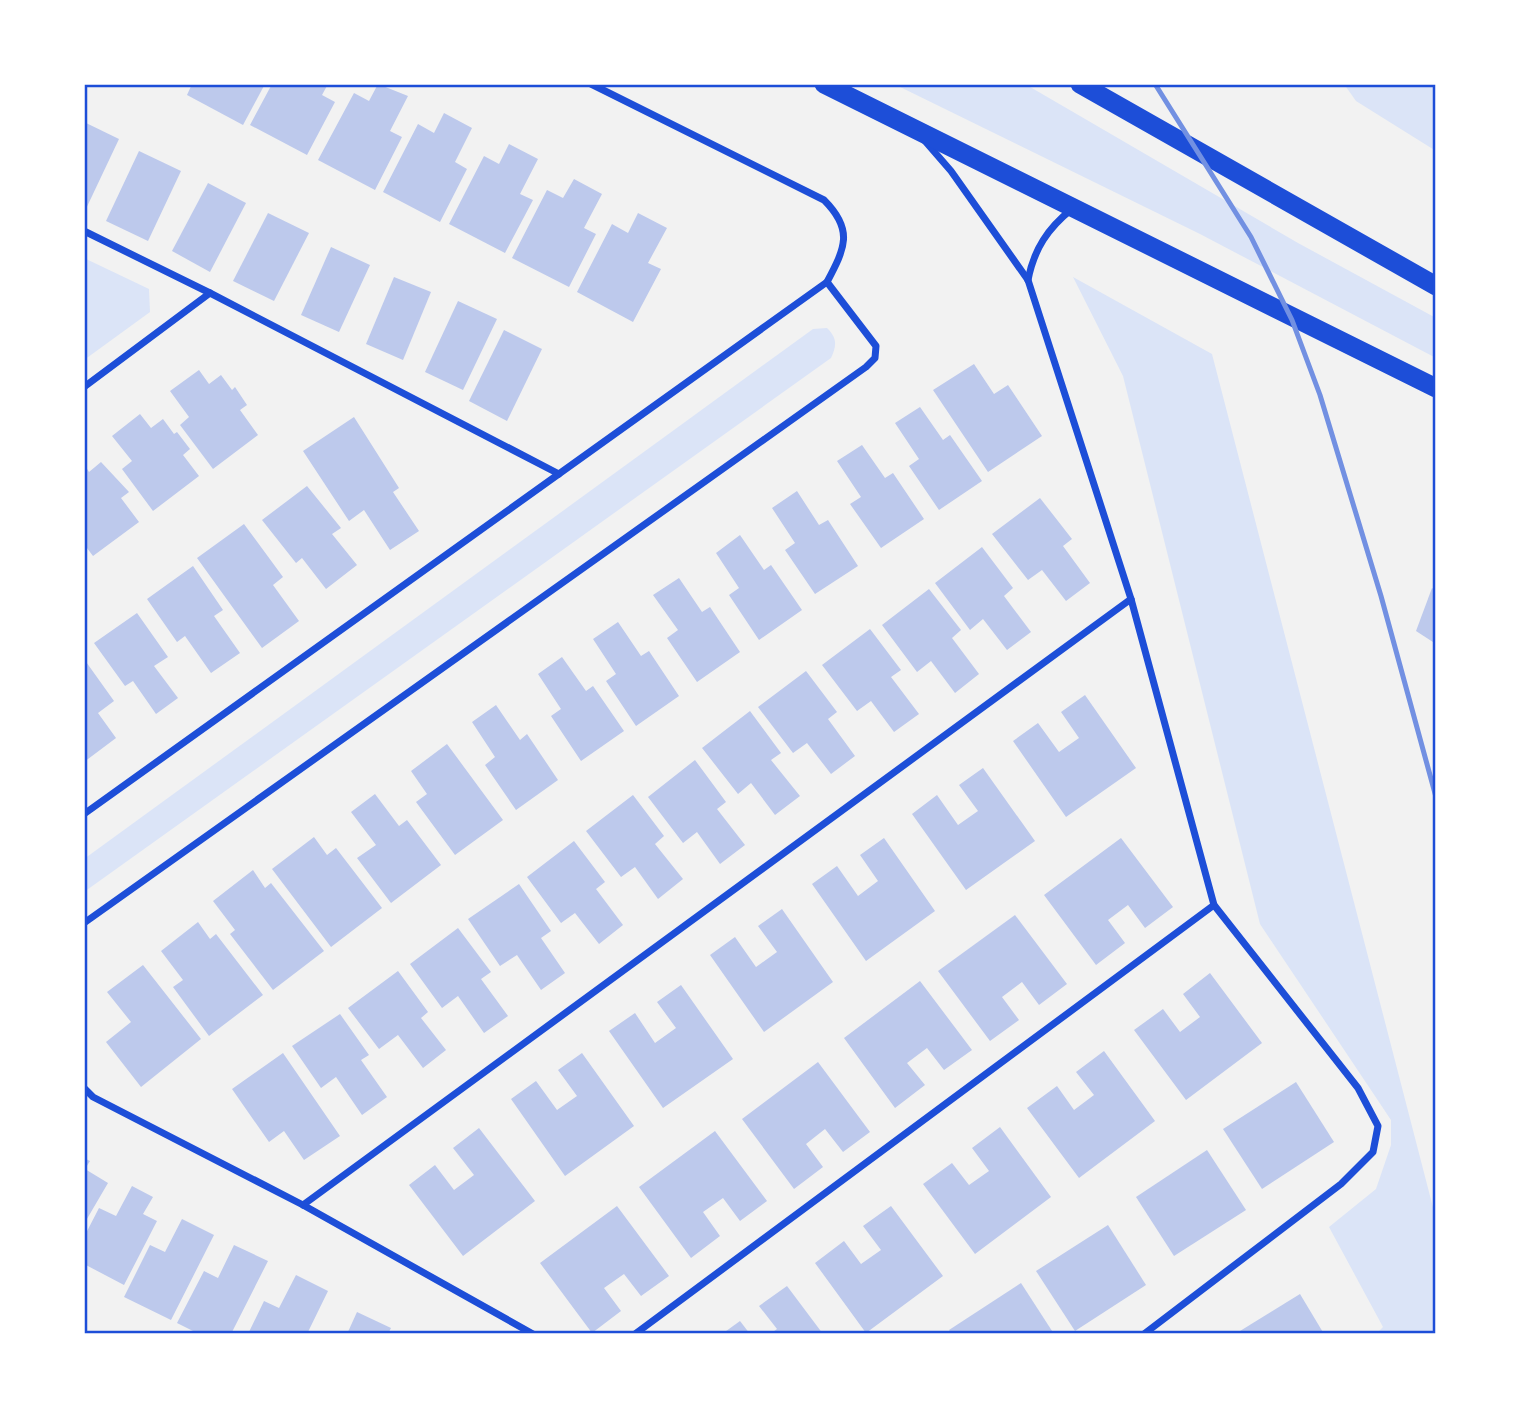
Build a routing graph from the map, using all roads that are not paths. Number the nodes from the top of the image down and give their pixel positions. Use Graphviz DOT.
graph roads {
  1 [pos="591,84"];
  2 [pos="824,84"];
  3 [pos="1080,84"];
  4 [pos="912,126"];
  5 [pos="1074,207"];
  6 [pos="84,231"];
  7 [pos="1028,280"];
  8 [pos="827,282"];
  9 [pos="1436,286"];
  10 [pos="210,293"];
  11 [pos="84,387"];
  12 [pos="1436,388"];
  13 [pos="559,474"];
  14 [pos="1130,599"];
  15 [pos="84,814"];
  16 [pos="1214,905"];
  17 [pos="84,923"];
  18 [pos="84,1088"];
  19 [pos="303,1205"];
  20 [pos="1147,1332"];
  21 [pos="533,1334"];
  22 [pos="635,1334"];
  23 [pos="1158,1334"];
  1 -- 8 [label="street"];
  2 -- 4 [label="highway"];
  3 -- 9 [label="highway"];
  4 -- 5 [label="highway"];
  4 -- 7 [label="street"];
  5 -- 7 [label="street"];
  5 -- 12 [label="highway"];
  6 -- 10 [label="street"];
  7 -- 14 [label="street"];
  8 -- 13 [label="street"];
  8 -- 17 [label="street"];
  10 -- 11 [label="street"];
  10 -- 13 [label="street"];
  13 -- 15 [label="street"];
  14 -- 16 [label="street"];
  14 -- 19 [label="street"];
  16 -- 20 [label="street"];
  16 -- 22 [label="street"];
  18 -- 19 [label="street"];
  19 -- 21 [label="street"];
  20 -- 23 [label="street"];
}
